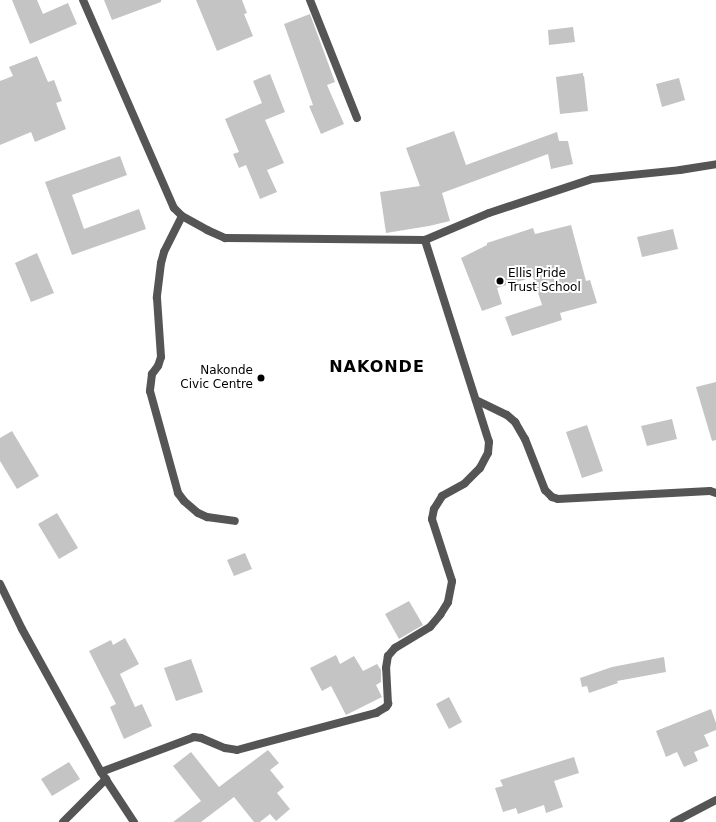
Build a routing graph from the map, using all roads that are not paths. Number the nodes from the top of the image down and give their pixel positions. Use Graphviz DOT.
graph roads {
  1 [pos="83,0"];
  2 [pos="310,0"];
  3 [pos="357,118"];
  4 [pos="716,164"];
  5 [pos="182,216"];
  6 [pos="425,240"];
  7 [pos="476,400"];
  8 [pos="716,493"];
  9 [pos="235,521"];
  10 [pos="0,584"];
  11 [pos="101,772"];
  12 [pos="106,779"];
  13 [pos="716,800"];
  14 [pos="63,822"];
  15 [pos="134,822"];
  16 [pos="674,822"];
  1 -- 5 [label="street"];
  2 -- 3 [label="street"];
  4 -- 6 [label="street"];
  5 -- 6 [label="street"];
  5 -- 9 [label="street"];
  6 -- 7 [label="street"];
  7 -- 8 [label="street"];
  7 -- 11 [label="street"];
  10 -- 11 [label="street"];
  11 -- 12 [label="street"];
  12 -- 14 [label="street"];
  12 -- 15 [label="street"];
  13 -- 16 [label="street"];
}
